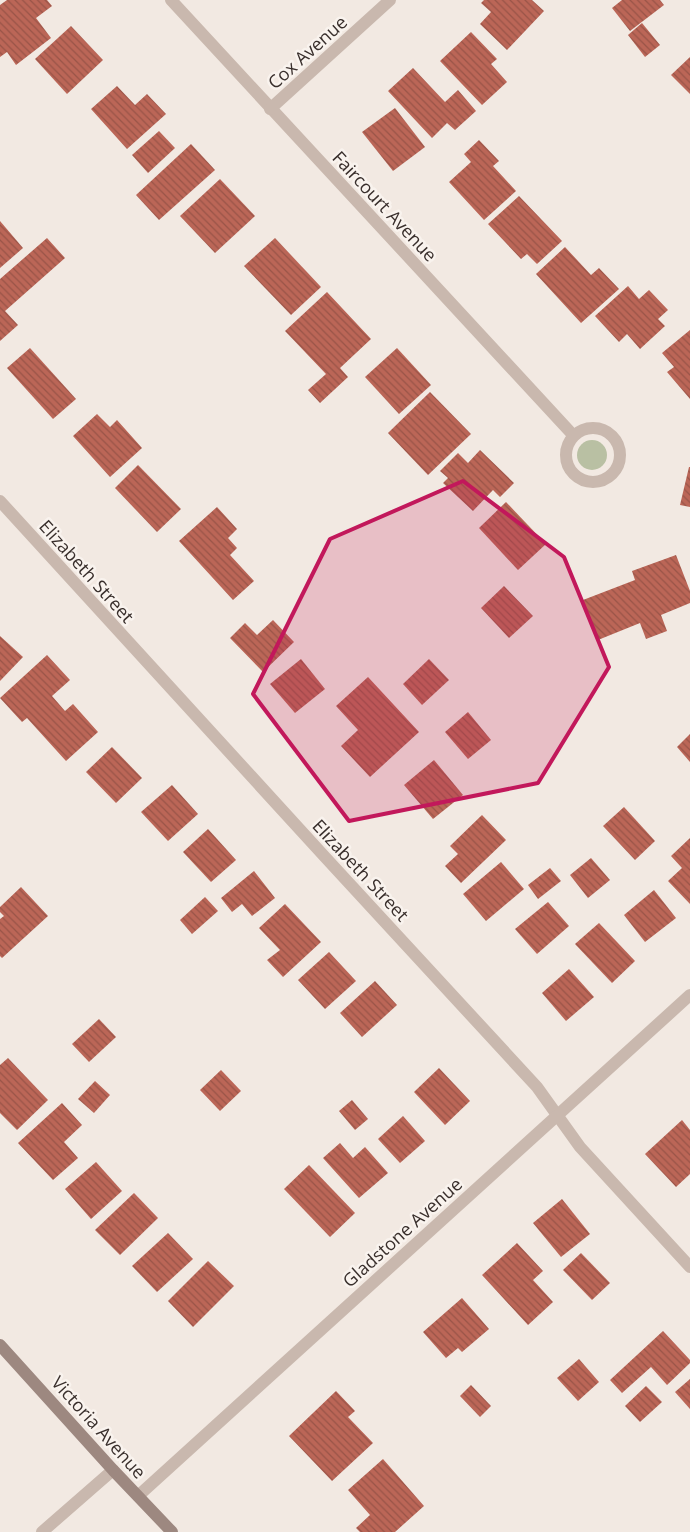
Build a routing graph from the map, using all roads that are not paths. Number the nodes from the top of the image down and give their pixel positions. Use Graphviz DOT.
graph roads {
  1 [pos="171,0"];
  2 [pos="390,0"];
  3 [pos="270,109"];
  4 [pos="574,435"];
  5 [pos="0,502"];
  6 [pos="690,995"];
  7 [pos="557,1114"];
  8 [pos="690,1267"];
  9 [pos="0,1345"];
  10 [pos="113,1470"];
  11 [pos="138,1496"];
  12 [pos="42,1532"];
  13 [pos="172,1532"];
  1 -- 3 [label="street, Faircourt Avenue"];
  2 -- 3 [label="street, Cox Avenue"];
  3 -- 4 [label="street, Faircourt Avenue"];
  4 -- 4 [label="street"];
  5 -- 7 [label="street, Elizabeth Street"];
  6 -- 7 [label="street, Gladstone Avenue"];
  7 -- 8 [label="street, Elizabeth Street"];
  7 -- 11 [label="street, Gladstone Avenue"];
  9 -- 10 [label="street, Victoria Avenue"];
  10 -- 11 [label="street, Victoria Avenue"];
  10 -- 12 [label="street"];
  11 -- 13 [label="street, Victoria Avenue"];
}
